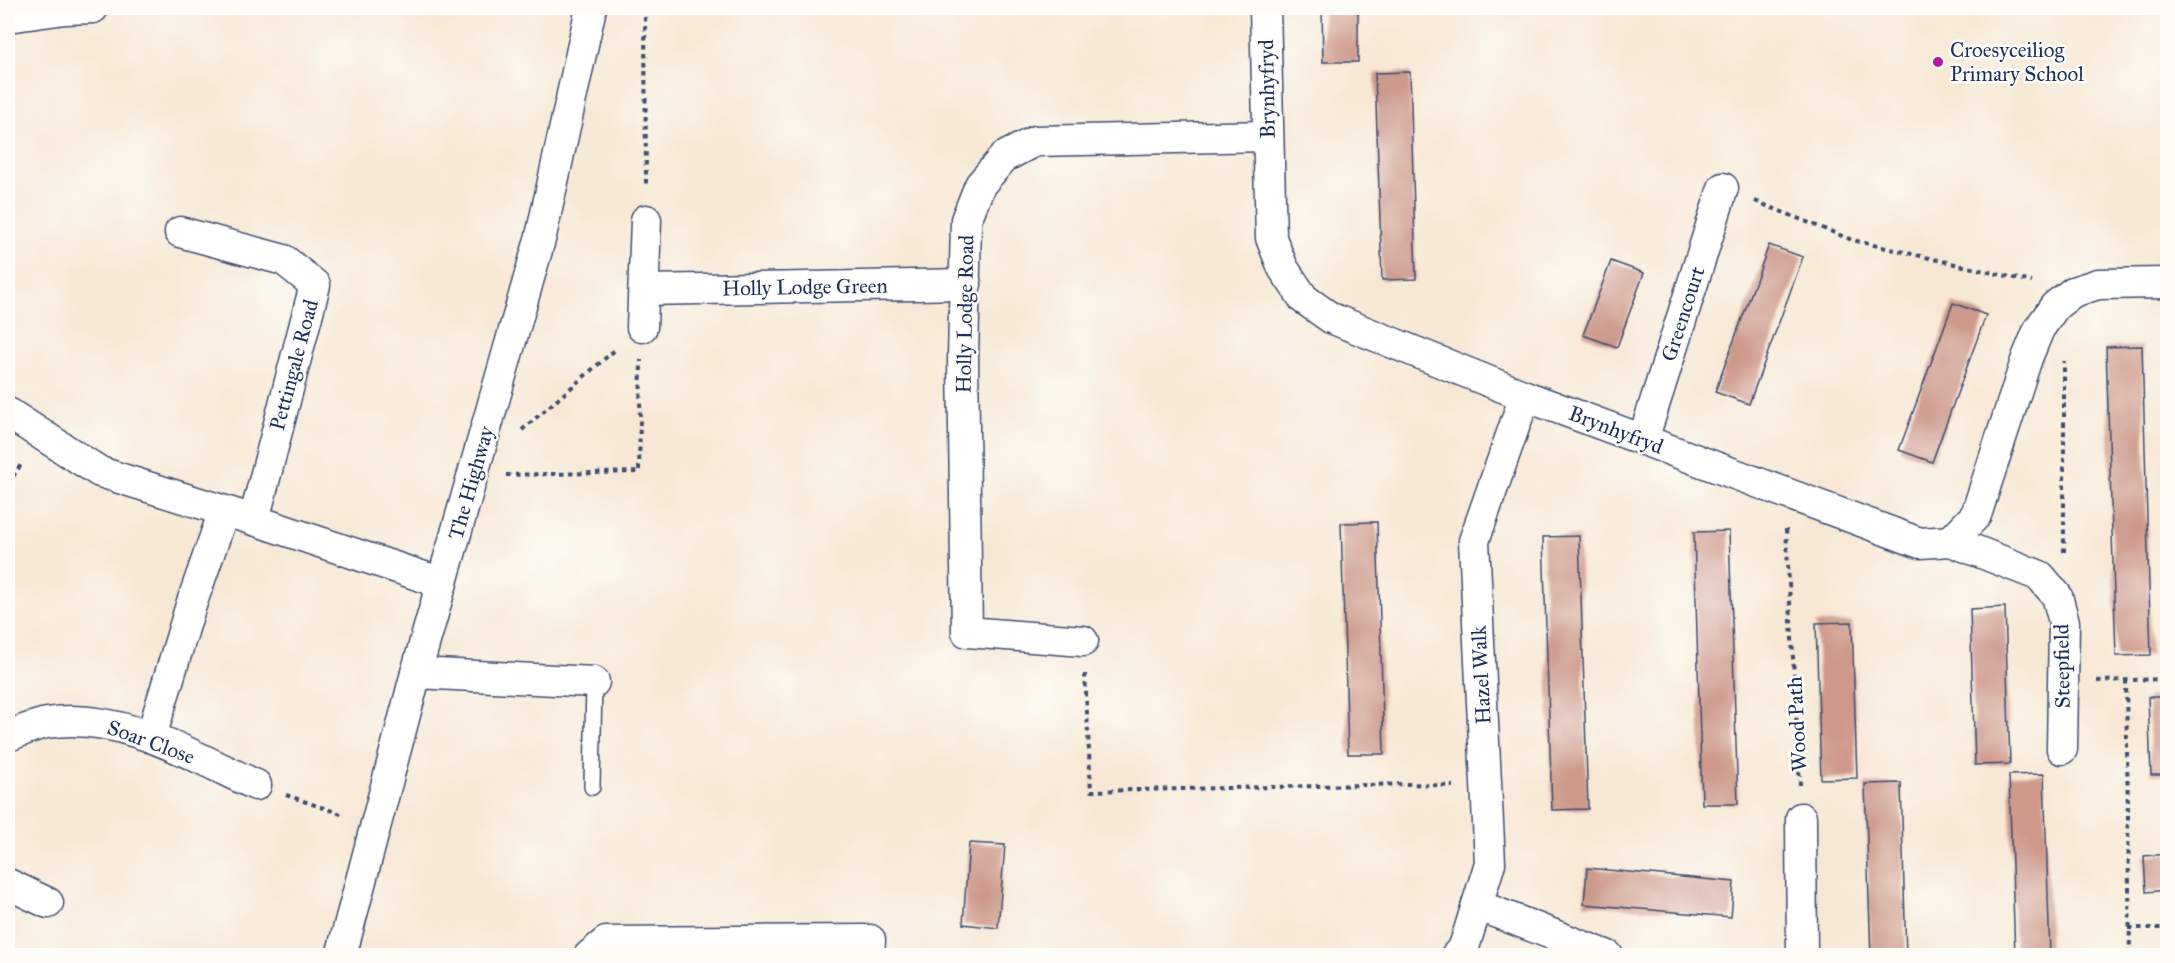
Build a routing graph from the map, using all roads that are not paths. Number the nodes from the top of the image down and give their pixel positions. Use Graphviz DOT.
graph roads {
  1 [pos="93,8"];
  2 [pos="591,8"];
  3 [pos="1265,8"];
  4 [pos="8,17"];
  5 [pos="1267,136"];
  6 [pos="1723,188"];
  7 [pos="646,220"];
  8 [pos="180,232"];
  9 [pos="2168,283"];
  10 [pos="966,284"];
  11 [pos="644,290"];
  12 [pos="642,327"];
  13 [pos="1526,396"];
  14 [pos="8,413"];
  15 [pos="1643,440"];
  16 [pos="224,511"];
  17 [pos="254,520"];
  18 [pos="1951,541"];
  19 [pos="442,584"];
  20 [pos="1083,641"];
  21 [pos="416,673"];
  22 [pos="594,682"];
  23 [pos="8,736"];
  24 [pos="151,737"];
  25 [pos="2062,749"];
  26 [pos="256,785"];
  27 [pos="592,787"];
  28 [pos="1802,818"];
  29 [pos="8,884"];
  30 [pos="48,903"];
  31 [pos="1477,905"];
  32 [pos="341,956"];
  33 [pos="589,956"];
  34 [pos="869,956"];
  35 [pos="1456,956"];
  36 [pos="1608,956"];
  37 [pos="1802,956"];
  1 -- 4 [label="street"];
  2 -- 19 [label="street, The Highway"];
  3 -- 5 [label="street, Brynhyfryd"];
  5 -- 10 [label="street, Holly Lodge Road"];
  5 -- 13 [label="street, Brynhyfryd"];
  6 -- 15 [label="street, Greencourt"];
  7 -- 11 [label="street"];
  8 -- 17 [label="street, Pettingale Road"];
  9 -- 18 [label="street"];
  10 -- 11 [label="street, Holly Lodge Green"];
  10 -- 20 [label="street, Holly Lodge Road"];
  11 -- 12 [label="street"];
  13 -- 15 [label="street, Brynhyfryd"];
  13 -- 31 [label="street, Hazel Walk"];
  14 -- 16 [label="street"];
  15 -- 18 [label="street, Brynhyfryd"];
  16 -- 17 [label="street"];
  16 -- 24 [label="street"];
  17 -- 19 [label="street"];
  18 -- 25 [label="street, Steepfield"];
  19 -- 21 [label="street, The Highway"];
  21 -- 22 [label="street"];
  21 -- 32 [label="street, The Highway"];
  22 -- 27 [label="lane"];
  23 -- 24 [label="street, Soar Close"];
  24 -- 26 [label="street, Soar Close"];
  28 -- 37 [label="street"];
  29 -- 30 [label="street"];
  31 -- 35 [label="street, Hazel Walk"];
  31 -- 36 [label="street"];
  33 -- 34 [label="street"];
}
